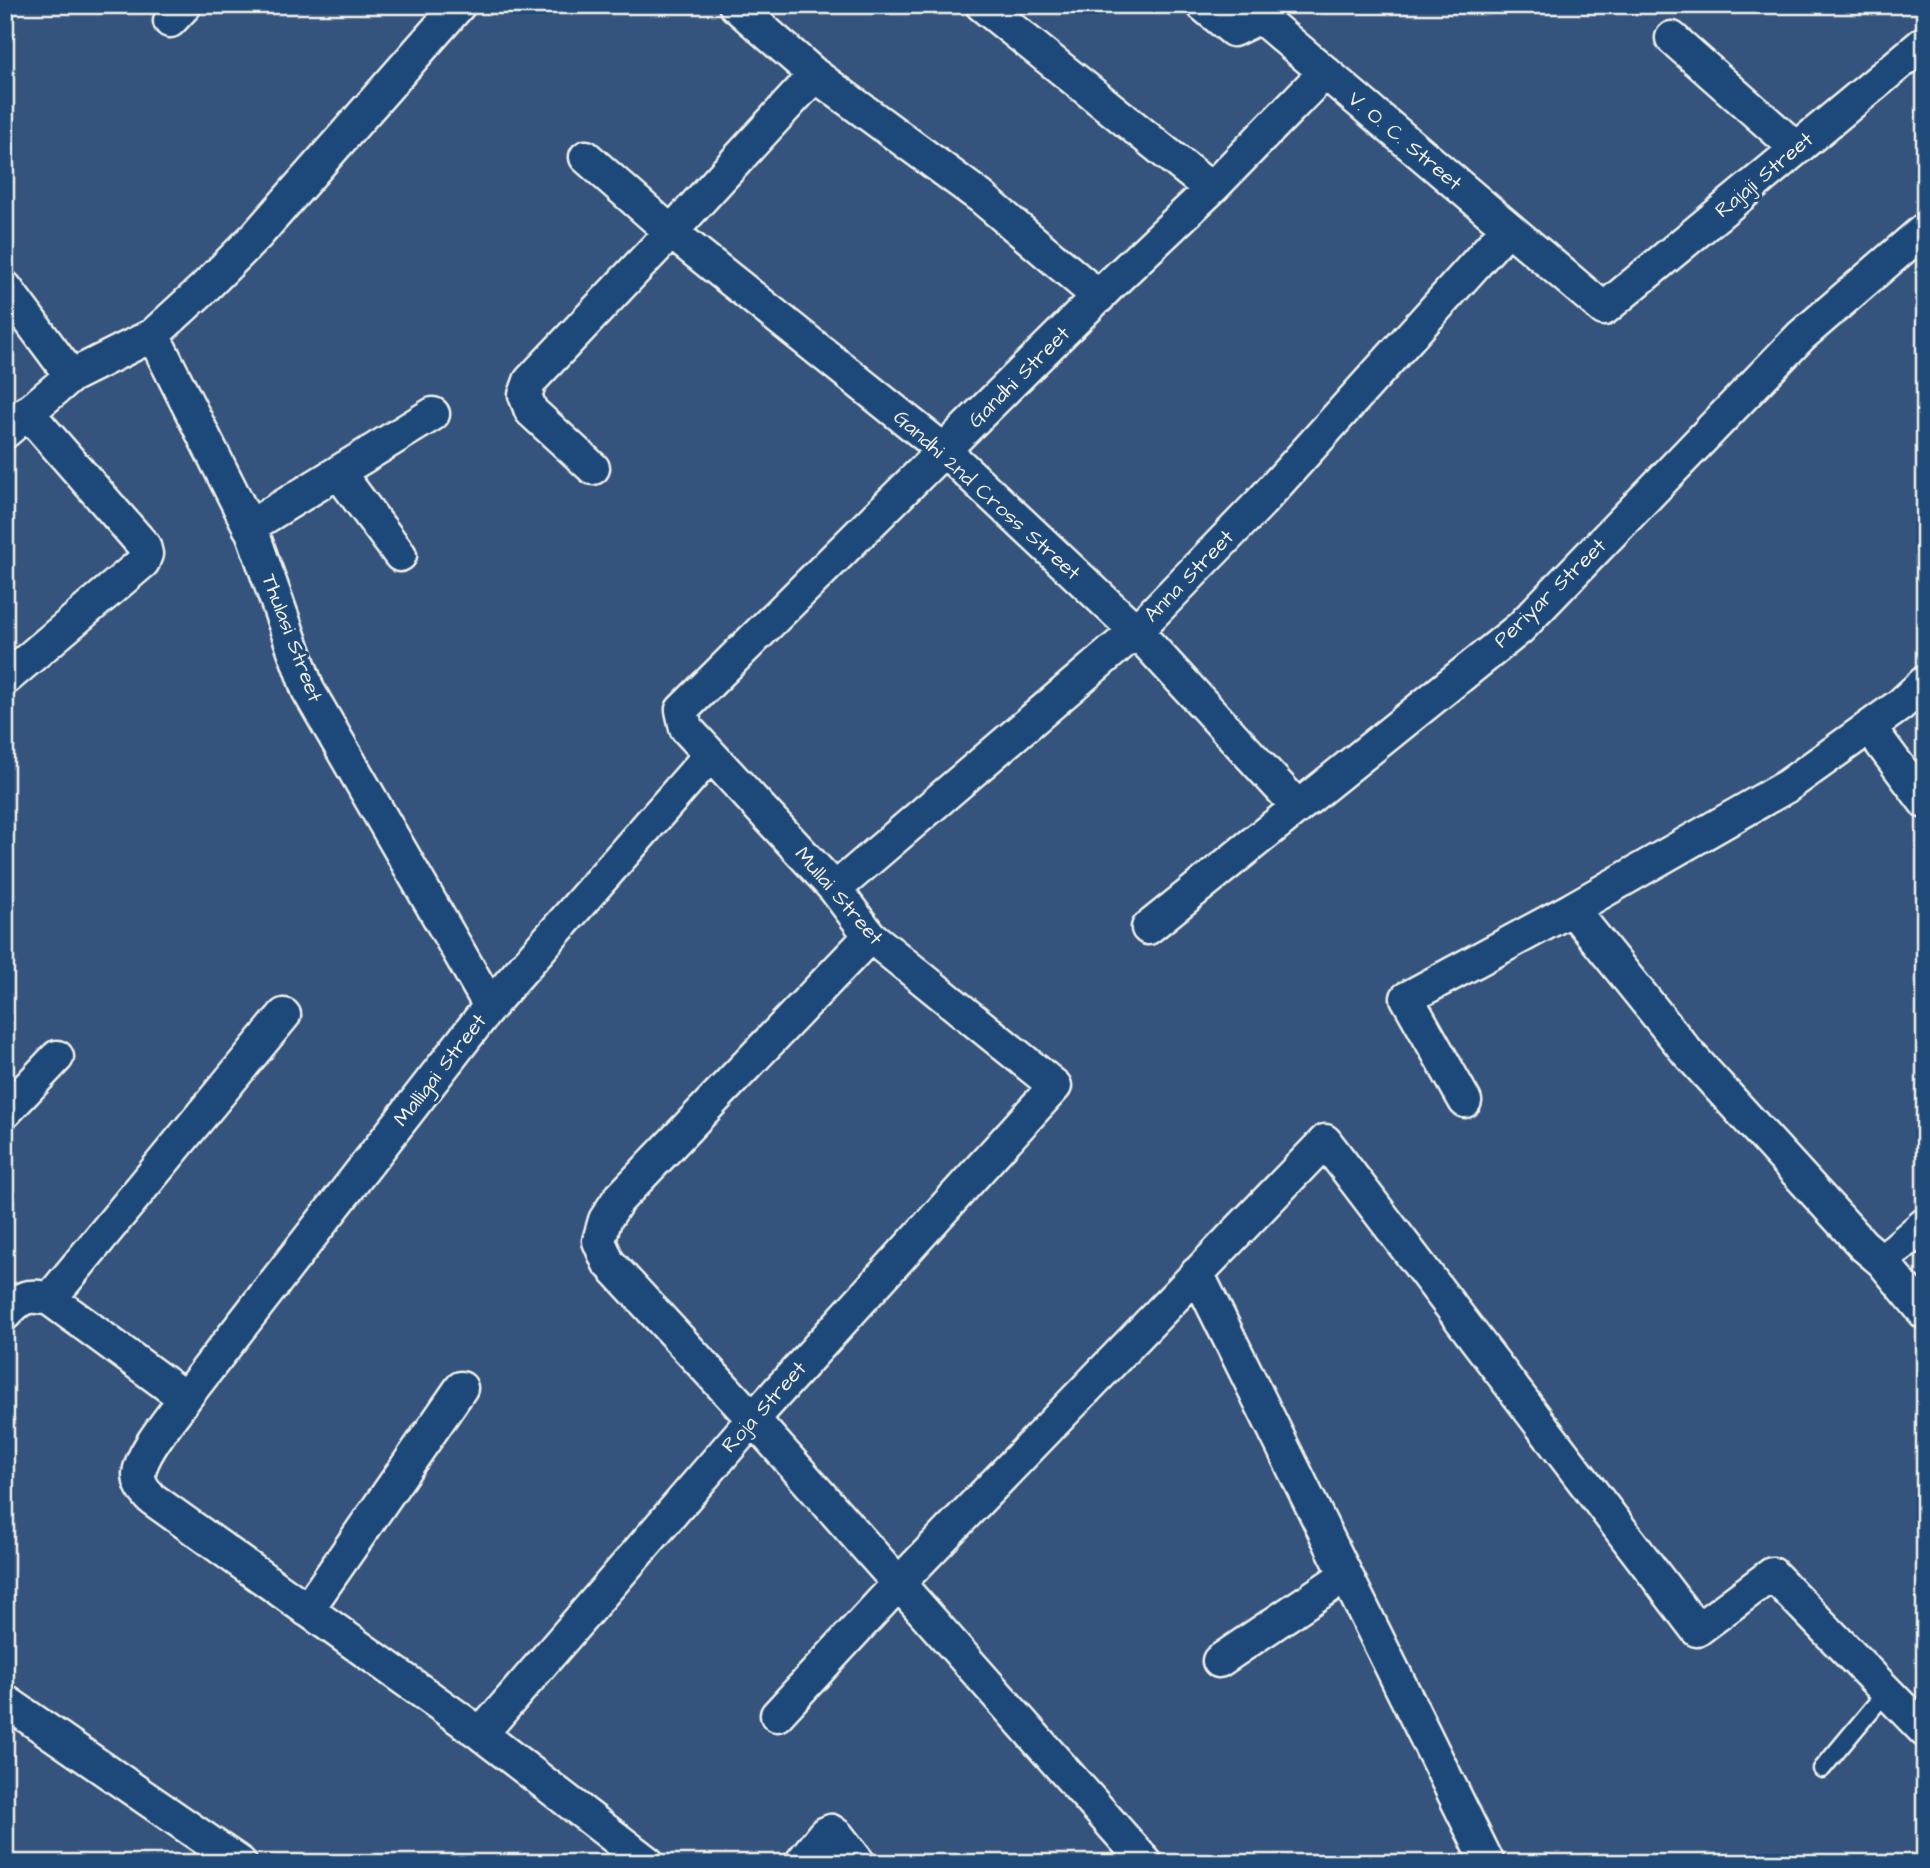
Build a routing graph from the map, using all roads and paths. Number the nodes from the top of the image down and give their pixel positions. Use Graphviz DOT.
graph roads {
  1 [pos="459,5"];
  2 [pos="735,5"];
  3 [pos="982,5"];
  4 [pos="1203,5"];
  5 [pos="1265,11"];
  6 [pos="1672,38"];
  7 [pos="1925,41"];
  8 [pos="1325,72"];
  9 [pos="815,75"];
  10 [pos="1796,148"];
  11 [pos="586,157"];
  12 [pos="1211,189"];
  13 [pos="1508,228"];
  14 [pos="1925,229"];
  15 [pos="671,232"];
  16 [pos="5,286"];
  17 [pos="1099,297"];
  18 [pos="1604,309"];
  19 [pos="153,335"];
  20 [pos="71,376"];
  21 [pos="433,414"];
  22 [pos="16,422"];
  23 [pos="945,451"];
  24 [pos="593,468"];
  25 [pos="338,473"];
  26 [pos="249,527"];
  27 [pos="400,555"];
  28 [pos="1136,631"];
  29 [pos="5,679"];
  30 [pos="1925,682"];
  31 [pos="682,710"];
  32 [pos="1869,727"];
  33 [pos="710,755"];
  34 [pos="1925,802"];
  35 [pos="1297,807"];
  36 [pos="835,889"];
  37 [pos="1572,909"];
  38 [pos="1148,928"];
  39 [pos="870,936"];
  40 [pos="489,1006"];
  41 [pos="284,1015"];
  42 [pos="57,1056"];
  43 [pos="1055,1086"];
  44 [pos="1465,1101"];
  45 [pos="5,1112"];
  46 [pos="1925,1224"];
  47 [pos="1882,1261"];
  48 [pos="1197,1273"];
  49 [pos="50,1299"];
  50 [pos="9,1302"];
  51 [pos="1925,1313"];
  52 [pos="461,1388"];
  53 [pos="185,1398"];
  54 [pos="753,1419"];
  55 [pos="1346,1575"];
  56 [pos="899,1583"];
  57 [pos="307,1610"];
  58 [pos="1219,1661"];
  59 [pos="1886,1692"];
  60 [pos="5,1701"];
  61 [pos="777,1715"];
  62 [pos="1925,1731"];
  63 [pos="481,1734"];
  64 [pos="1822,1769"];
  65 [pos="240,1863"];
  66 [pos="648,1863"];
  67 [pos="801,1863"];
  68 [pos="859,1863"];
  69 [pos="1146,1863"];
  70 [pos="1488,1863"];
  1 -- 19 [label="street"];
  2 -- 9 [label="street"];
  3 -- 12 [label="street"];
  4 -- 5 [label="street, V. O. C. Street"];
  5 -- 8 [label="street, V. O. C. Street"];
  6 -- 10 [label="street"];
  7 -- 10 [label="street, Rajaji Street"];
  8 -- 12 [label="street, Gandhi Street"];
  8 -- 13 [label="street, V. O. C. Street"];
  9 -- 15 [label="street"];
  9 -- 17 [label="street"];
  10 -- 18 [label="street, Rajaji Street"];
  11 -- 15 [label="street, Gandhi 2nd Cross Street"];
  12 -- 17 [label="street, Gandhi Street"];
  13 -- 18 [label="street, V. O. C. Street"];
  13 -- 28 [label="street, Anna Street"];
  14 -- 35 [label="street, Periyar Street"];
  15 -- 23 [label="street, Gandhi 2nd Cross Street"];
  15 -- 24 [label="street"];
  16 -- 20 [label="street"];
  17 -- 23 [label="street, Gandhi Street"];
  19 -- 20 [label="street"];
  19 -- 26 [label="street, Thulasi Street"];
  20 -- 22 [label="street"];
  21 -- 25 [label="street"];
  22 -- 29 [label="street"];
  23 -- 28 [label="street, Gandhi 2nd Cross Street"];
  23 -- 31 [label="street, Gandhi Street"];
  25 -- 26 [label="street"];
  25 -- 27 [label="street"];
  26 -- 40 [label="street, Thulasi Street"];
  28 -- 35 [label="street, Gandhi 2nd Cross Street"];
  28 -- 36 [label="street, Anna Street"];
  30 -- 32 [label="street"];
  31 -- 33 [label="street, Mullai Street"];
  32 -- 34 [label="street"];
  32 -- 37 [label="street"];
  33 -- 36 [label="street, Mullai Street"];
  33 -- 40 [label="street, Malligai Street"];
  35 -- 38 [label="street, Periyar Street"];
  36 -- 39 [label="street, Mullai Street"];
  37 -- 44 [label="street"];
  37 -- 47 [label="street"];
  39 -- 43 [label="street, Mullai Street"];
  39 -- 54 [label="street"];
  40 -- 53 [label="street, Malligai Street"];
  41 -- 49 [label="street"];
  42 -- 45 [label="street"];
  43 -- 54 [label="street, Roja Street"];
  46 -- 47 [label="street"];
  47 -- 51 [label="street"];
  48 -- 55 [label="street"];
  48 -- 56 [label="street"];
  48 -- 59 [label="street"];
  49 -- 50 [label="street"];
  49 -- 53 [label="street"];
  52 -- 57 [label="street"];
  53 -- 57 [label="street, Malligai Street"];
  54 -- 56 [label="street"];
  54 -- 63 [label="street, Roja Street"];
  55 -- 58 [label="street"];
  55 -- 70 [label="street"];
  56 -- 61 [label="street"];
  56 -- 69 [label="street"];
  57 -- 63 [label="street"];
  59 -- 62 [label="street"];
  59 -- 64 [label="lane"];
  60 -- 65 [label="street"];
  63 -- 66 [label="street"];
  67 -- 68 [label="street"];
}
